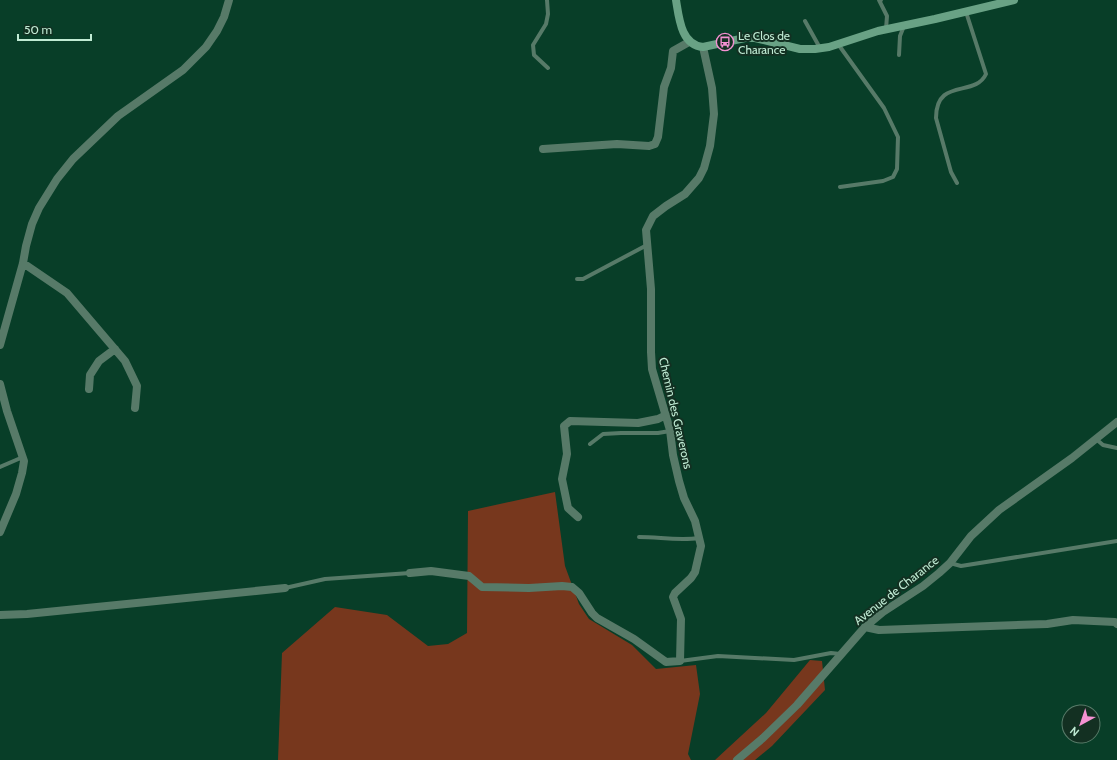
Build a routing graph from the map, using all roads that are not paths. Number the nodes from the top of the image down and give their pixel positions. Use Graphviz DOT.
graph roads {
  1 [pos="229,0"];
  2 [pos="547,0"];
  3 [pos="676,0"];
  4 [pos="881,0"];
  5 [pos="1014,0"];
  6 [pos="966,12"];
  7 [pos="805,21"];
  8 [pos="904,26"];
  9 [pos="886,29"];
  10 [pos="689,42"];
  11 [pos="838,44"];
  12 [pos="703,47"];
  13 [pos="820,48"];
  14 [pos="900,55"];
  15 [pos="548,68"];
  16 [pos="543,149"];
  17 [pos="957,183"];
  18 [pos="840,187"];
  19 [pos="647,245"];
  20 [pos="23,263"];
  21 [pos="577,279"];
  22 [pos="0,345"];
  23 [pos="115,349"];
  24 [pos="0,384"];
  25 [pos="89,389"];
  26 [pos="135,408"];
  27 [pos="3,411"];
  28 [pos="666,415"];
  29 [pos="1117,422"];
  30 [pos="670,430"];
  31 [pos="1096,439"];
  32 [pos="590,444"];
  33 [pos="1117,448"];
  34 [pos="23,457"];
  35 [pos="0,468"];
  36 [pos="578,517"];
  37 [pos="0,532"];
  38 [pos="639,536"];
  39 [pos="700,538"];
  40 [pos="1117,541"];
  41 [pos="950,563"];
  42 [pos="410,573"];
  43 [pos="285,588"];
  44 [pos="0,615"];
  45 [pos="1117,624"];
  46 [pos="865,626"];
  47 [pos="841,654"];
  48 [pos="680,661"];
  49 [pos="737,760"];
  1 -- 20 [label="street"];
  2 -- 15 [label="lane"];
  3 -- 10 [label="street"];
  4 -- 9 [label="lane"];
  5 -- 6 [label="street"];
  6 -- 8 [label="street"];
  6 -- 17 [label="lane"];
  7 -- 13 [label="lane"];
  8 -- 9 [label="street"];
  8 -- 14 [label="lane"];
  9 -- 11 [label="street"];
  10 -- 12 [label="street"];
  10 -- 16 [label="street"];
  11 -- 13 [label="street"];
  11 -- 18 [label="lane"];
  12 -- 13 [label="street"];
  12 -- 19 [label="street, Chemin des Graverons"];
  19 -- 21 [label="lane"];
  19 -- 28 [label="street, Chemin des Graverons"];
  20 -- 22 [label="street"];
  20 -- 23 [label="street"];
  23 -- 25 [label="street"];
  23 -- 26 [label="street"];
  24 -- 27 [label="street"];
  27 -- 34 [label="street"];
  28 -- 30 [label="street, Chemin des Graverons"];
  28 -- 36 [label="street"];
  29 -- 31 [label="street, Avenue de Charance"];
  30 -- 32 [label="lane"];
  30 -- 39 [label="street, Chemin des Graverons"];
  31 -- 33 [label="lane"];
  31 -- 41 [label="street, Avenue de Charance"];
  34 -- 35 [label="lane"];
  34 -- 37 [label="street"];
  38 -- 39 [label="lane"];
  39 -- 48 [label="street, Chemin des Graverons"];
  40 -- 41 [label="lane"];
  41 -- 46 [label="street, Avenue de Charance"];
  42 -- 43 [label="lane"];
  42 -- 48 [label="street"];
  43 -- 44 [label="street"];
  45 -- 46 [label="street"];
  46 -- 47 [label="street, Avenue de Charance"];
  47 -- 48 [label="lane"];
  47 -- 49 [label="street, Avenue de Charance"];
}
